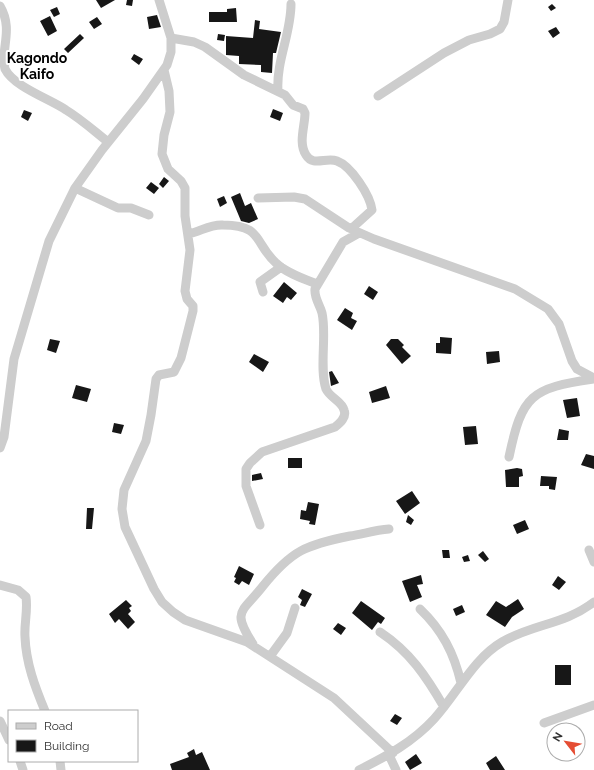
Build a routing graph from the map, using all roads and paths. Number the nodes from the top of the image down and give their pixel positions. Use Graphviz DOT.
graph roads {
  1 [pos="158,0"];
  2 [pos="508,0"];
  3 [pos="291,4"];
  4 [pos="0,6"];
  5 [pos="171,38"];
  6 [pos="164,70"];
  7 [pos="278,91"];
  8 [pos="378,96"];
  9 [pos="108,142"];
  10 [pos="75,188"];
  11 [pos="258,198"];
  12 [pos="149,215"];
  13 [pos="355,231"];
  14 [pos="188,234"];
  15 [pos="281,267"];
  16 [pos="317,284"];
  17 [pos="263,292"];
  18 [pos="594,378"];
  19 [pos="0,448"];
  20 [pos="509,457"];
  21 [pos="260,525"];
  22 [pos="389,529"];
  23 [pos="590,550"];
  24 [pos="594,562"];
  25 [pos="0,585"];
  26 [pos="594,602"];
  27 [pos="295,608"];
  28 [pos="420,609"];
  29 [pos="380,632"];
  30 [pos="254,646"];
  31 [pos="271,656"];
  32 [pos="461,683"];
  33 [pos="594,705"];
  34 [pos="444,707"];
  35 [pos="45,710"];
  36 [pos="0,721"];
  37 [pos="544,722"];
  38 [pos="8,738"];
  39 [pos="391,754"];
  40 [pos="359,770"];
  41 [pos="396,770"];
  1 -- 5 [label="street"];
  2 -- 8 [label="street"];
  3 -- 7 [label="street"];
  4 -- 9 [label="street"];
  5 -- 6 [label="street"];
  5 -- 7 [label="street"];
  6 -- 9 [label="street"];
  6 -- 14 [label="street"];
  7 -- 13 [label="street"];
  9 -- 10 [label="street"];
  10 -- 12 [label="street"];
  10 -- 19 [label="street"];
  11 -- 13 [label="street"];
  13 -- 16 [label="street"];
  13 -- 18 [label="street"];
  14 -- 15 [label="street"];
  14 -- 30 [label="street"];
  15 -- 16 [label="street"];
  15 -- 17 [label="street"];
  16 -- 21 [label="street"];
  18 -- 20 [label="street"];
  22 -- 30 [label="street"];
  23 -- 24 [label="street"];
  25 -- 35 [label="street"];
  26 -- 32 [label="street"];
  27 -- 31 [label="street"];
  28 -- 32 [label="street"];
  29 -- 34 [label="street"];
  30 -- 31 [label="street"];
  31 -- 39 [label="street"];
  32 -- 34 [label="street"];
  33 -- 37 [label="street"];
  34 -- 39 [label="street"];
  36 -- 38 [label="street"];
  39 -- 40 [label="street"];
  39 -- 41 [label="street"];
}
